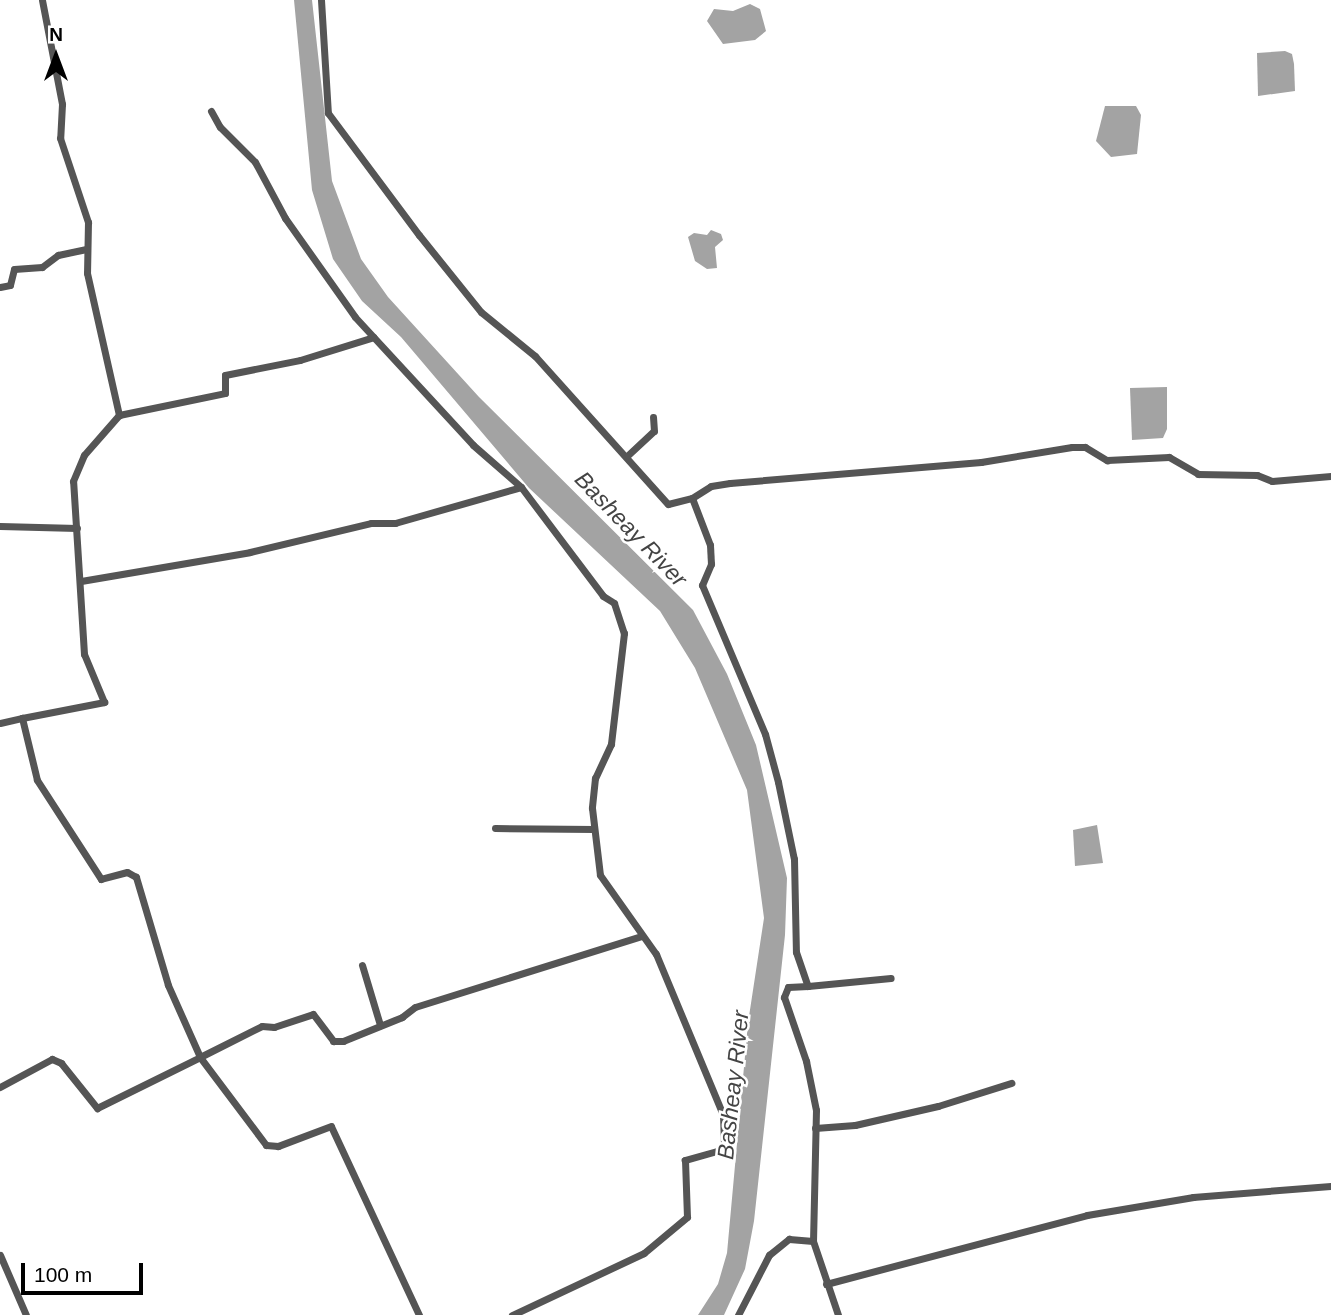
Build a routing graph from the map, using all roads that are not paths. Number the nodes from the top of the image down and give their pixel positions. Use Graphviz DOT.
graph roads {
  1 [pos="42,0"];
  2 [pos="321,0"];
  3 [pos="211,111"];
  4 [pos="86,249"];
  5 [pos="0,287"];
  6 [pos="374,337"];
  7 [pos="119,415"];
  8 [pos="653,417"];
  9 [pos="628,455"];
  10 [pos="1331,476"];
  11 [pos="521,487"];
  12 [pos="692,498"];
  13 [pos="0,526"];
  14 [pos="77,528"];
  15 [pos="80,581"];
  16 [pos="22,718"];
  17 [pos="0,723"];
  18 [pos="495,828"];
  19 [pos="594,829"];
  20 [pos="641,936"];
  21 [pos="362,965"];
  22 [pos="891,978"];
  23 [pos="808,986"];
  24 [pos="380,1025"];
  25 [pos="200,1057"];
  26 [pos="1010,1083"];
  27 [pos="0,1087"];
  28 [pos="815,1128"];
  29 [pos="1331,1186"];
  30 [pos="813,1241"];
  31 [pos="0,1255"];
  32 [pos="826,1284"];
  33 [pos="26,1315"];
  34 [pos="419,1315"];
  35 [pos="512,1315"];
  36 [pos="737,1315"];
  37 [pos="838,1315"];
  1 -- 4 [label="street"];
  2 -- 9 [label="street"];
  3 -- 6 [label="street"];
  4 -- 5 [label="street"];
  4 -- 7 [label="street"];
  6 -- 7 [label="street"];
  6 -- 11 [label="street"];
  7 -- 14 [label="street"];
  8 -- 9 [label="street"];
  9 -- 12 [label="street"];
  10 -- 12 [label="street"];
  11 -- 15 [label="street"];
  11 -- 19 [label="street"];
  12 -- 23 [label="street"];
  13 -- 14 [label="street"];
  14 -- 15 [label="street"];
  15 -- 16 [label="street"];
  16 -- 17 [label="street"];
  16 -- 25 [label="street"];
  18 -- 19 [label="street"];
  19 -- 20 [label="street"];
  20 -- 24 [label="street"];
  20 -- 35 [label="street"];
  21 -- 24 [label="street"];
  22 -- 23 [label="street"];
  23 -- 28 [label="street"];
  24 -- 25 [label="street"];
  25 -- 27 [label="street"];
  25 -- 34 [label="street"];
  26 -- 28 [label="street"];
  28 -- 30 [label="street"];
  29 -- 32 [label="street"];
  30 -- 32 [label="street"];
  30 -- 36 [label="street"];
  31 -- 33 [label="street"];
  32 -- 37 [label="street"];
}
